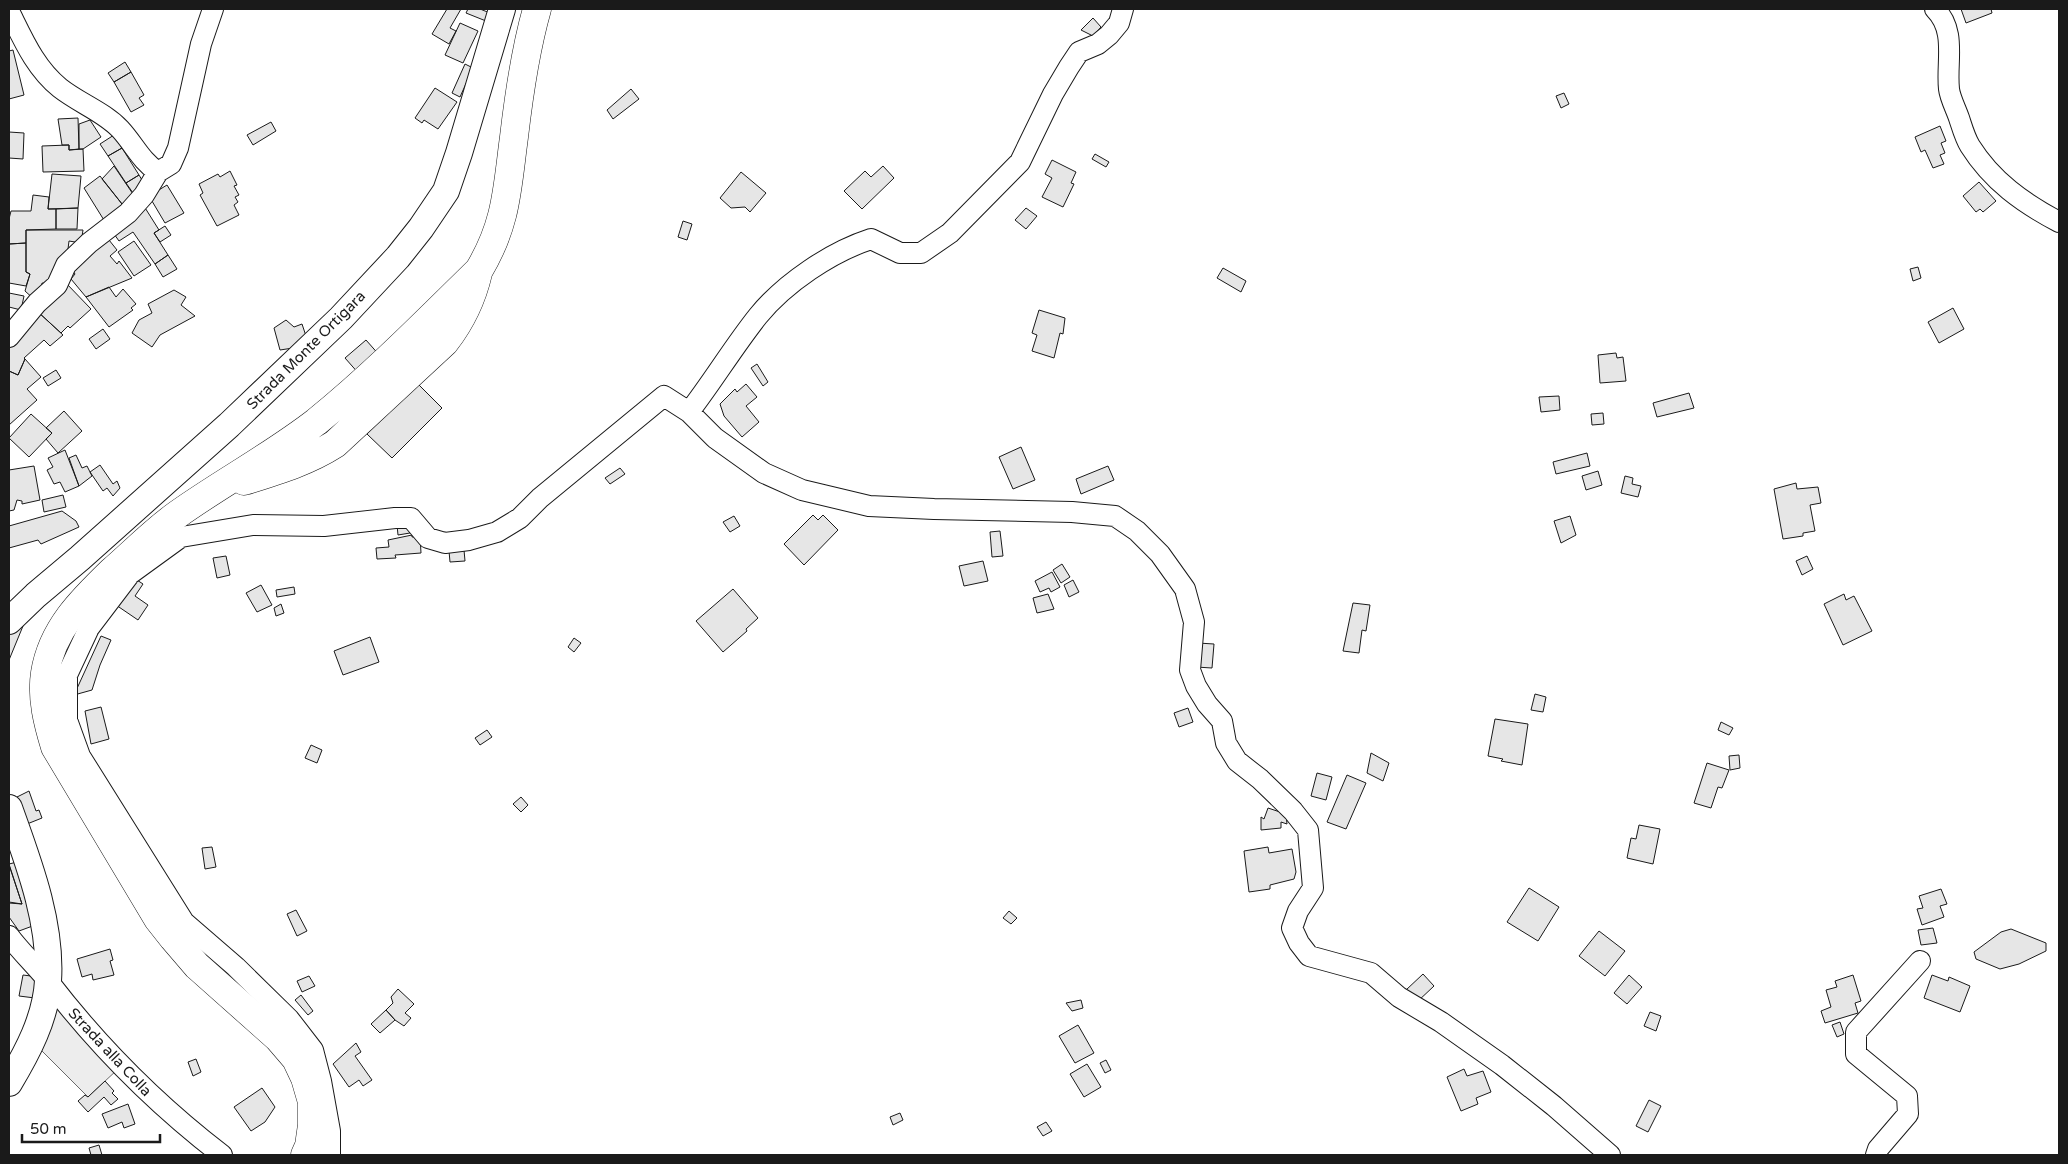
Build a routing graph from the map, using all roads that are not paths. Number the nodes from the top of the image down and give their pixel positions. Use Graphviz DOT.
graph roads {
  1 [pos="213,9"];
  2 [pos="502,9"];
  3 [pos="537,9"];
  4 [pos="1123,9"];
  5 [pos="1935,9"];
  6 [pos="9,11"];
  7 [pos="158,172"];
  8 [pos="2059,222"];
  9 [pos="9,337"];
  10 [pos="689,412"];
  11 [pos="143,513"];
  12 [pos="113,528"];
  13 [pos="9,620"];
  14 [pos="9,808"];
  15 [pos="9,936"];
  16 [pos="1920,961"];
  17 [pos="48,982"];
  18 [pos="9,1084"];
  19 [pos="222,1155"];
  20 [pos="305,1155"];
  21 [pos="330,1155"];
  22 [pos="1610,1155"];
  23 [pos="1876,1155"];
  1 -- 7 [label="street"];
  2 -- 12 [label="main road, Strada Monte Ortigara"];
  3 -- 20 [label="highway"];
  4 -- 10 [label="street"];
  5 -- 8 [label="street"];
  6 -- 7 [label="street"];
  7 -- 9 [label="street"];
  10 -- 21 [label="street"];
  10 -- 22 [label="street"];
  11 -- 12 [label="street"];
  12 -- 13 [label="main road, Strada Monte Ortigara"];
  14 -- 17 [label="main road"];
  15 -- 17 [label="street, Strada alla Colla"];
  16 -- 23 [label="street"];
  17 -- 18 [label="main road"];
  17 -- 19 [label="street, Strada alla Colla"];
}
